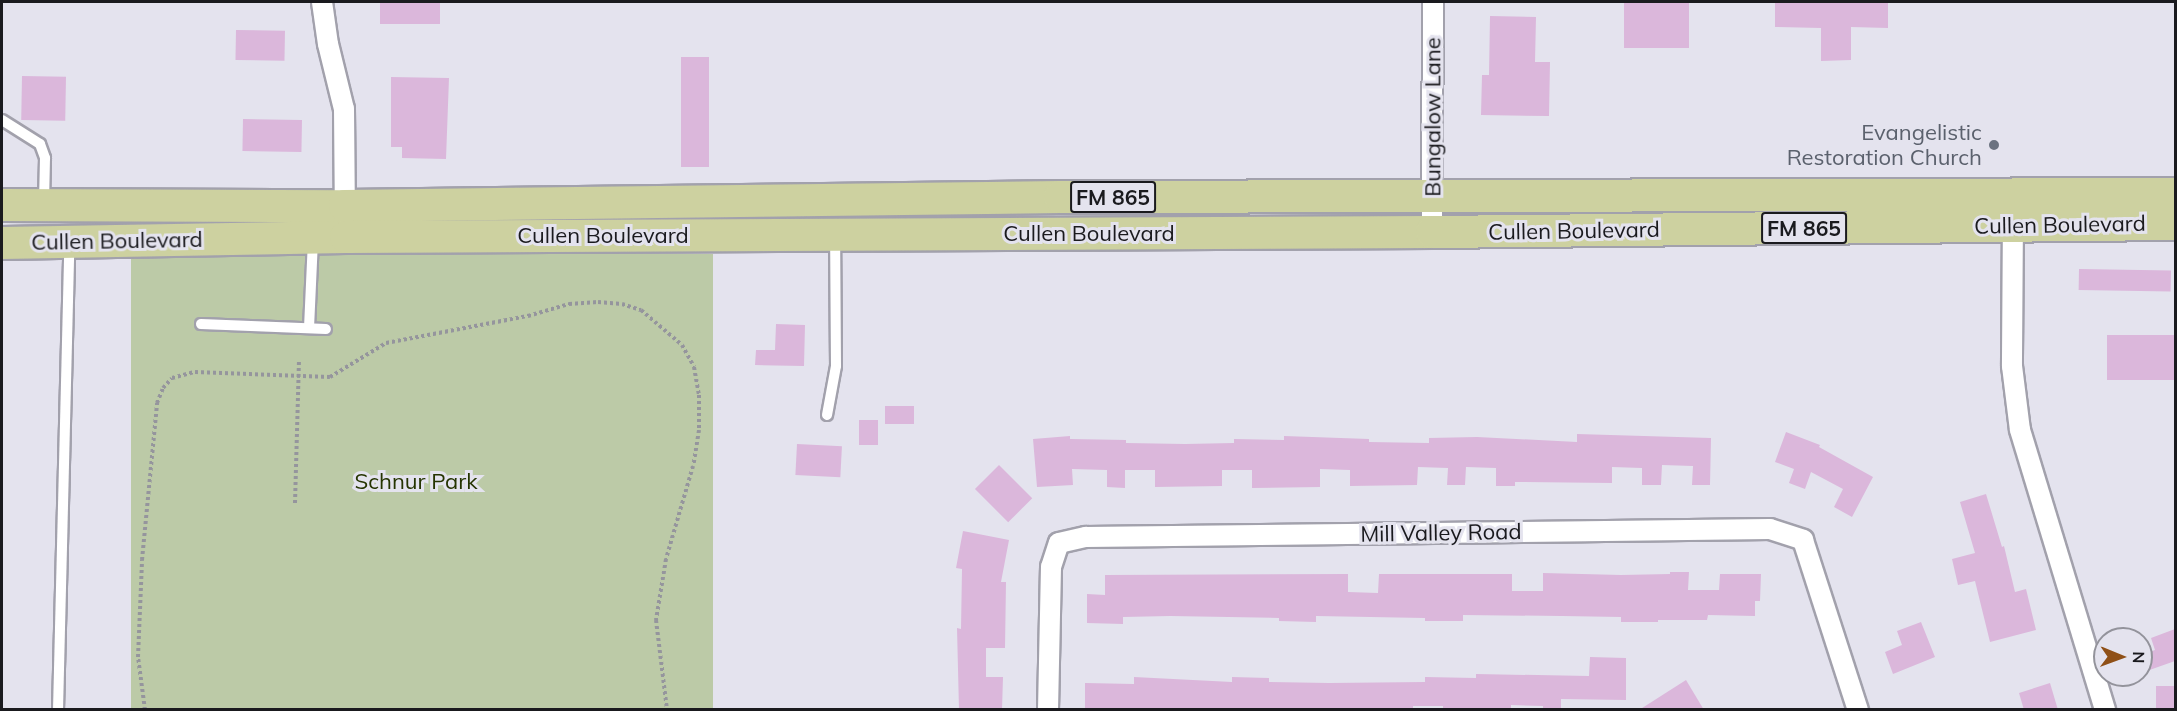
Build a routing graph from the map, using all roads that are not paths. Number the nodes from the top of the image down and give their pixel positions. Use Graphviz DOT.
graph roads {
  1 [pos="322,2"];
  2 [pos="1433,2"];
  3 [pos="2,120"];
  4 [pos="2013,192"];
  5 [pos="2175,194"];
  6 [pos="1060,197"];
  7 [pos="1432,197"];
  8 [pos="1737,197"];
  9 [pos="691,202"];
  10 [pos="2,205"];
  11 [pos="44,205"];
  12 [pos="345,206"];
  13 [pos="313,221"];
  14 [pos="2175,224"];
  15 [pos="2013,226"];
  16 [pos="1736,229"];
  17 [pos="1432,232"];
  18 [pos="1059,235"];
  19 [pos="691,236"];
  20 [pos="835,236"];
  21 [pos="346,237"];
  22 [pos="69,242"];
  23 [pos="2,243"];
  24 [pos="201,324"];
  25 [pos="309,328"];
  26 [pos="326,329"];
  27 [pos="827,415"];
  28 [pos="58,710"];
  29 [pos="1048,710"];
  30 [pos="1858,710"];
  31 [pos="2105,710"];
  1 -- 12 [label="street"];
  2 -- 7 [label="street, Bungalow Lane"];
  3 -- 11 [label="lane"];
  4 -- 5 [label="main road, Cullen Boulevard / FM 865"];
  4 -- 8 [label="main road, Cullen Boulevard / FM 865"];
  4 -- 15 [label="street"];
  6 -- 7 [label="main road, Cullen Boulevard / FM 865"];
  6 -- 9 [label="main road, Cullen Boulevard / FM 865"];
  6 -- 18 [label="main road"];
  7 -- 8 [label="main road, Cullen Boulevard / FM 865"];
  7 -- 17 [label="street, Bungalow Lane"];
  8 -- 16 [label="main road"];
  9 -- 12 [label="main road, Cullen Boulevard / FM 865"];
  9 -- 19 [label="main road"];
  10 -- 11 [label="main road, Cullen Boulevard / FM 865"];
  11 -- 13 [label="main road, Cullen Boulevard / FM 865"];
  12 -- 13 [label="main road, Cullen Boulevard / FM 865"];
  12 -- 21 [label="street"];
  13 -- 21 [label="main road, Cullen Boulevard / FM 865"];
  13 -- 22 [label="main road, Cullen Boulevard / FM 865"];
  13 -- 25 [label="lane"];
  14 -- 15 [label="main road, Cullen Boulevard / FM 865"];
  15 -- 16 [label="main road, Cullen Boulevard / FM 865"];
  15 -- 31 [label="street"];
  16 -- 17 [label="main road, Cullen Boulevard / FM 865"];
  17 -- 18 [label="main road, Cullen Boulevard / FM 865"];
  18 -- 20 [label="main road, Cullen Boulevard / FM 865"];
  19 -- 20 [label="main road, Cullen Boulevard / FM 865"];
  19 -- 21 [label="main road, Cullen Boulevard / FM 865"];
  20 -- 27 [label="lane"];
  22 -- 23 [label="main road, Cullen Boulevard / FM 865"];
  22 -- 28 [label="lane"];
  24 -- 25 [label="lane"];
  25 -- 26 [label="lane"];
  29 -- 30 [label="street, Mill Valley Road"];
}
